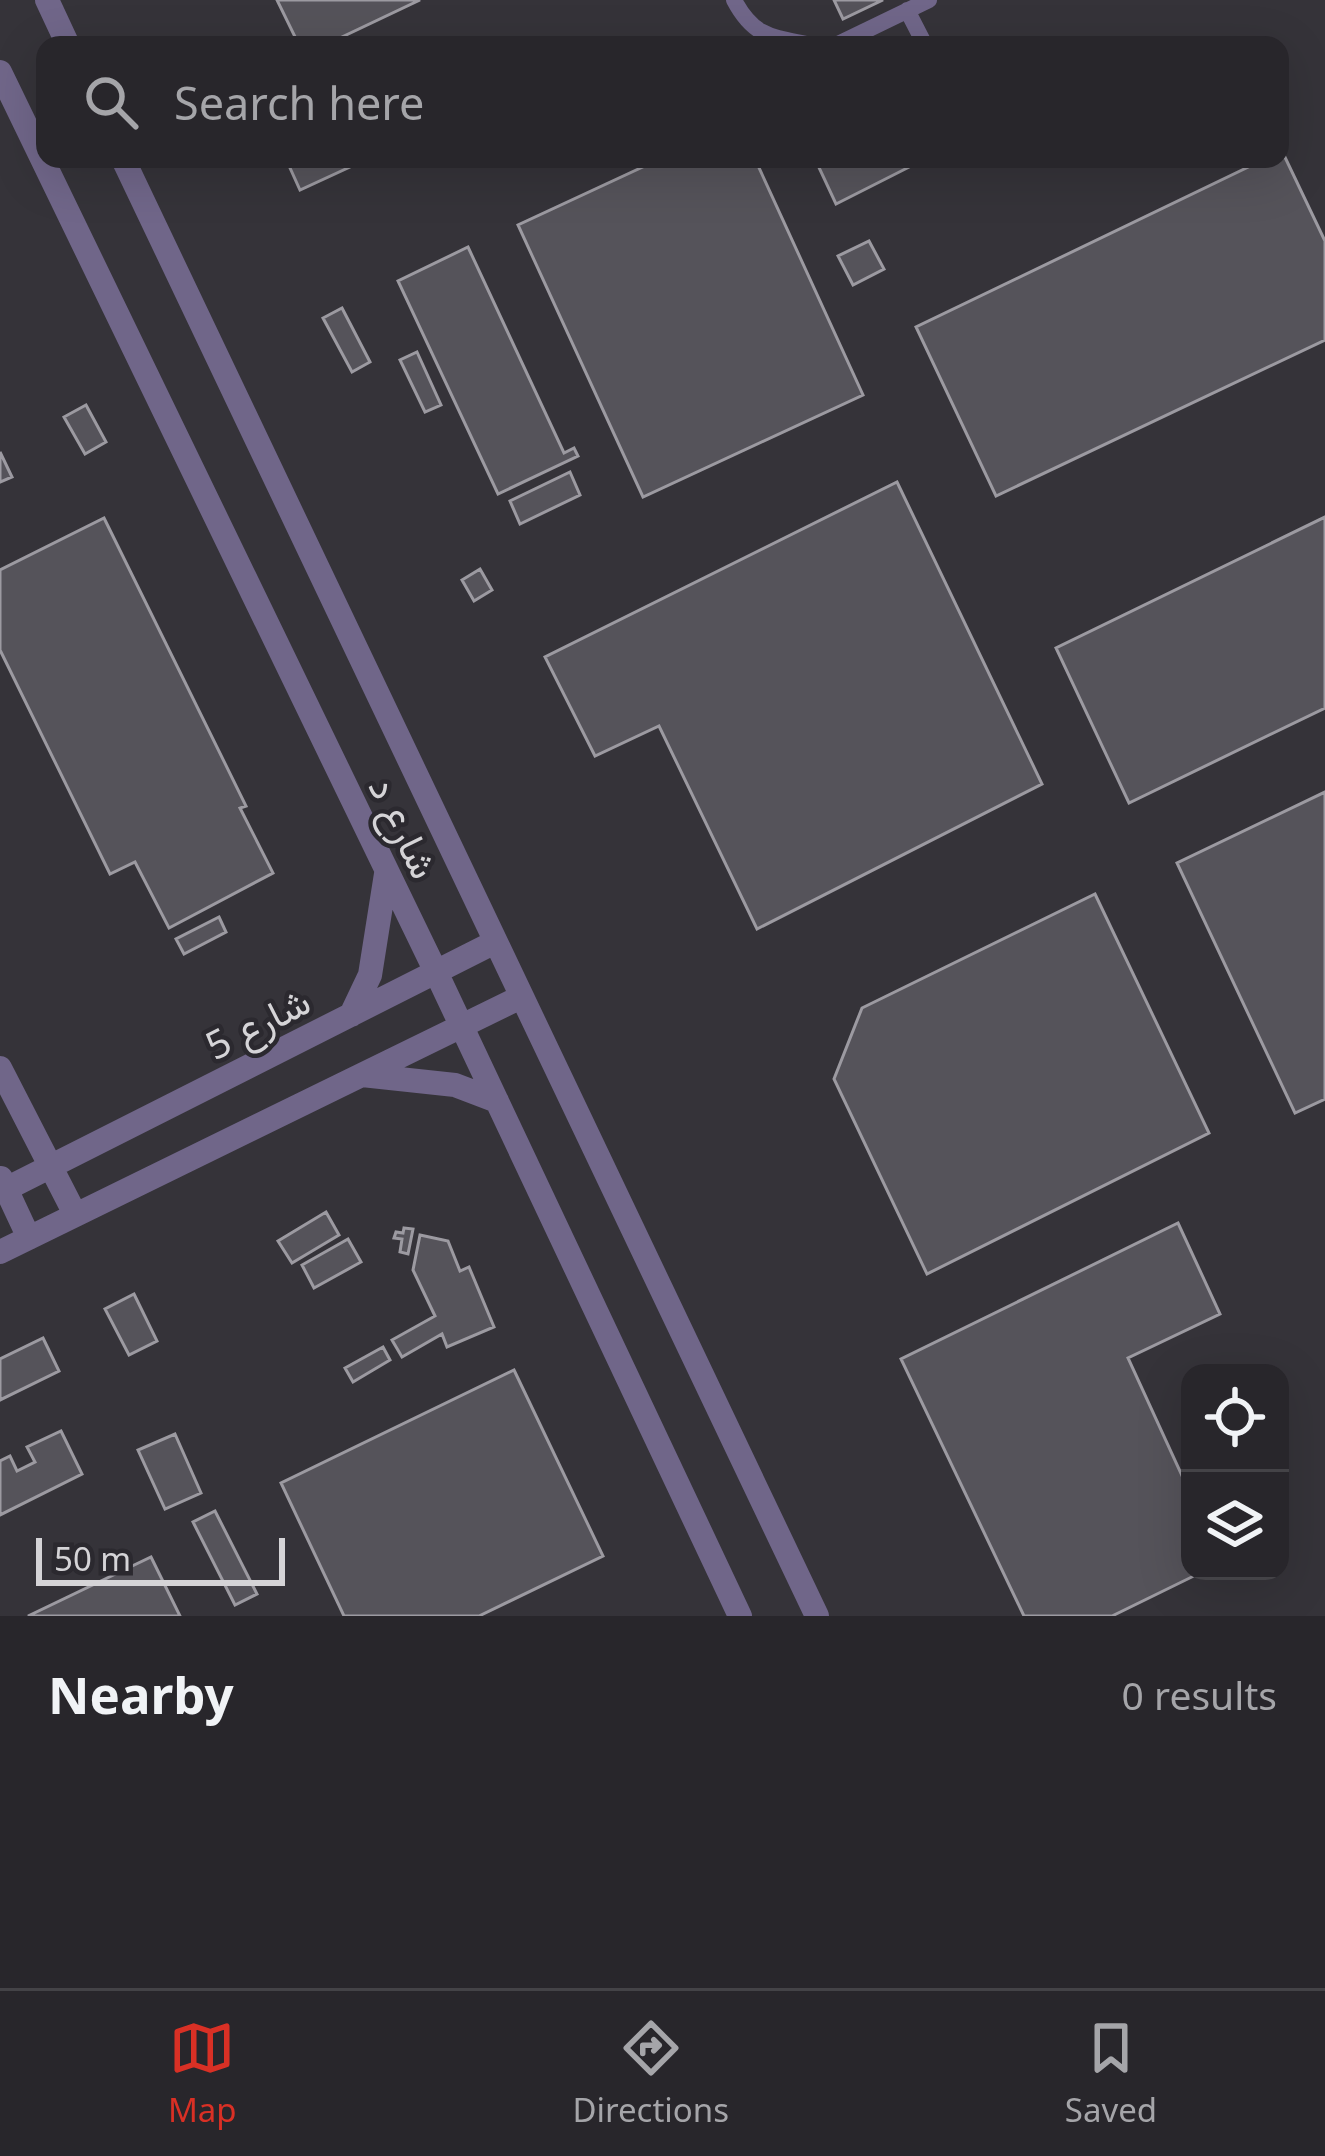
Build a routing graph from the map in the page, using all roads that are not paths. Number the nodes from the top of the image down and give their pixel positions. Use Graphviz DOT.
graph roads {
  1 [pos="47,0"];
  2 [pos="734,0"];
  3 [pos="928,0"];
  4 [pos="908,10"];
  5 [pos="64,36"];
  6 [pos="768,36"];
  7 [pos="855,36"];
  8 [pos="921,36"];
  9 [pos="0,72"];
  10 [pos="36,146"];
  11 [pos="46,168"];
  12 [pos="127,168"];
  13 [pos="387,872"];
  14 [pos="495,942"];
  15 [pos="436,971"];
  16 [pos="521,997"];
  17 [pos="351,1015"];
  18 [pos="462,1026"];
  19 [pos="0,1068"];
  20 [pos="360,1075"];
  21 [pos="497,1101"];
  22 [pos="51,1166"];
  23 [pos="2,1186"];
  24 [pos="75,1214"];
  25 [pos="29,1238"];
  26 [pos="0,1252"];
  27 [pos="740,1616"];
  28 [pos="817,1616"];
  1 -- 5 [label="street"];
  2 -- 6 [label="lane"];
  3 -- 4 [label="lane"];
  4 -- 7 [label="lane"];
  4 -- 8 [label="lane"];
  9 -- 10 [label="street, شارع د"];
  11 -- 13 [label="street, شارع د"];
  12 -- 14 [label="street, شارع د"];
  13 -- 15 [label="street, شارع د"];
  13 -- 17 [label="street"];
  14 -- 15 [label="street, شارع 5"];
  14 -- 16 [label="street, شارع د"];
  15 -- 17 [label="street, شارع 5"];
  15 -- 18 [label="street, شارع د"];
  16 -- 18 [label="street"];
  16 -- 28 [label="street, شارع د"];
  17 -- 22 [label="street, شارع 5"];
  18 -- 20 [label="street"];
  18 -- 21 [label="street, شارع د"];
  19 -- 22 [label="street"];
  20 -- 21 [label="street"];
  20 -- 24 [label="street"];
  21 -- 27 [label="street, شارع د"];
  22 -- 23 [label="street, شارع 5"];
  22 -- 24 [label="street"];
  23 -- 25 [label="street, شارع 5"];
  24 -- 25 [label="street"];
  25 -- 26 [label="street"];
}
